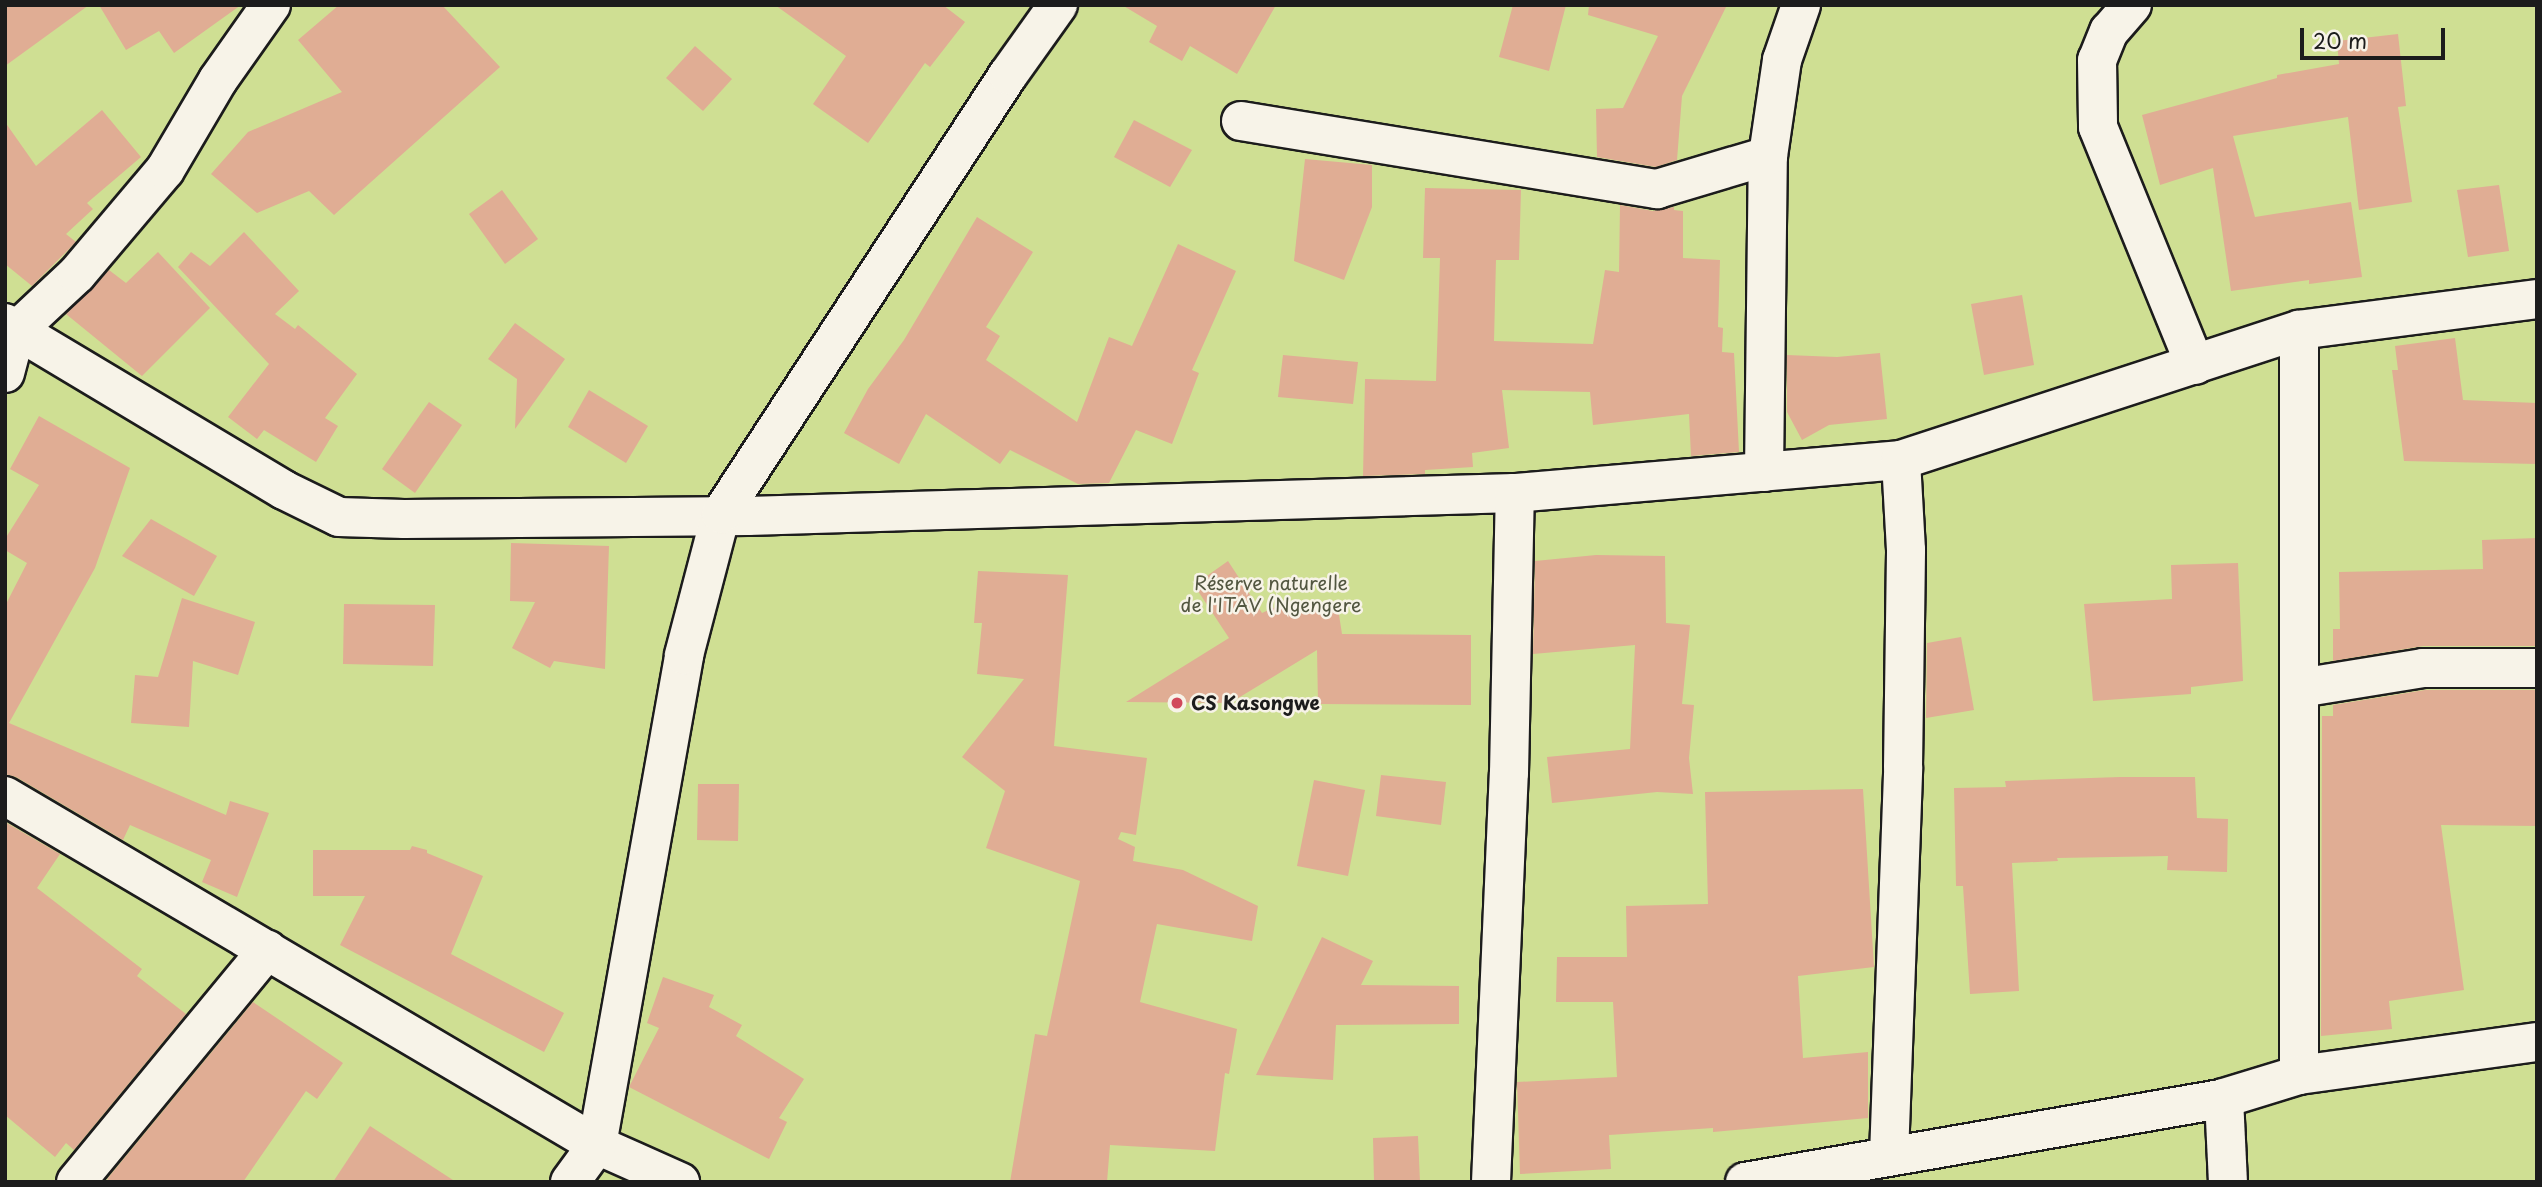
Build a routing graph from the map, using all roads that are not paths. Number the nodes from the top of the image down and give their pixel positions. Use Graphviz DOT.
graph roads {
  1 [pos="271,5"];
  2 [pos="1058,5"];
  3 [pos="1801,5"];
  4 [pos="2132,5"];
  5 [pos="1241,121"];
  6 [pos="1768,156"];
  7 [pos="2537,299"];
  8 [pos="11,327"];
  9 [pos="2299,330"];
  10 [pos="2195,365"];
  11 [pos="5,373"];
  12 [pos="1901,460"];
  13 [pos="1764,472"];
  14 [pos="1515,494"];
  15 [pos="721,514"];
  16 [pos="2537,668"];
  17 [pos="2300,688"];
  18 [pos="5,796"];
  19 [pos="267,950"];
  20 [pos="2537,1042"];
  21 [pos="2299,1075"];
  22 [pos="2224,1098"];
  23 [pos="597,1145"];
  24 [pos="1889,1156"];
  25 [pos="76,1182"];
  26 [pos="570,1182"];
  27 [pos="680,1182"];
  28 [pos="1491,1182"];
  29 [pos="1745,1182"];
  30 [pos="2228,1182"];
  1 -- 8 [label="street"];
  2 -- 15 [label="street"];
  3 -- 6 [label="street"];
  4 -- 10 [label="street"];
  5 -- 6 [label="street"];
  6 -- 13 [label="street"];
  7 -- 9 [label="street"];
  8 -- 11 [label="street"];
  8 -- 15 [label="street"];
  9 -- 10 [label="street"];
  9 -- 17 [label="street"];
  10 -- 12 [label="street"];
  12 -- 13 [label="street"];
  12 -- 24 [label="street"];
  13 -- 14 [label="street"];
  14 -- 15 [label="street"];
  14 -- 28 [label="street"];
  15 -- 23 [label="street"];
  16 -- 17 [label="street"];
  17 -- 21 [label="street"];
  18 -- 19 [label="street"];
  19 -- 23 [label="street"];
  19 -- 25 [label="street"];
  20 -- 21 [label="street"];
  21 -- 22 [label="street"];
  22 -- 24 [label="street"];
  22 -- 30 [label="street"];
  23 -- 26 [label="street"];
  23 -- 27 [label="street"];
  24 -- 29 [label="street"];
}
